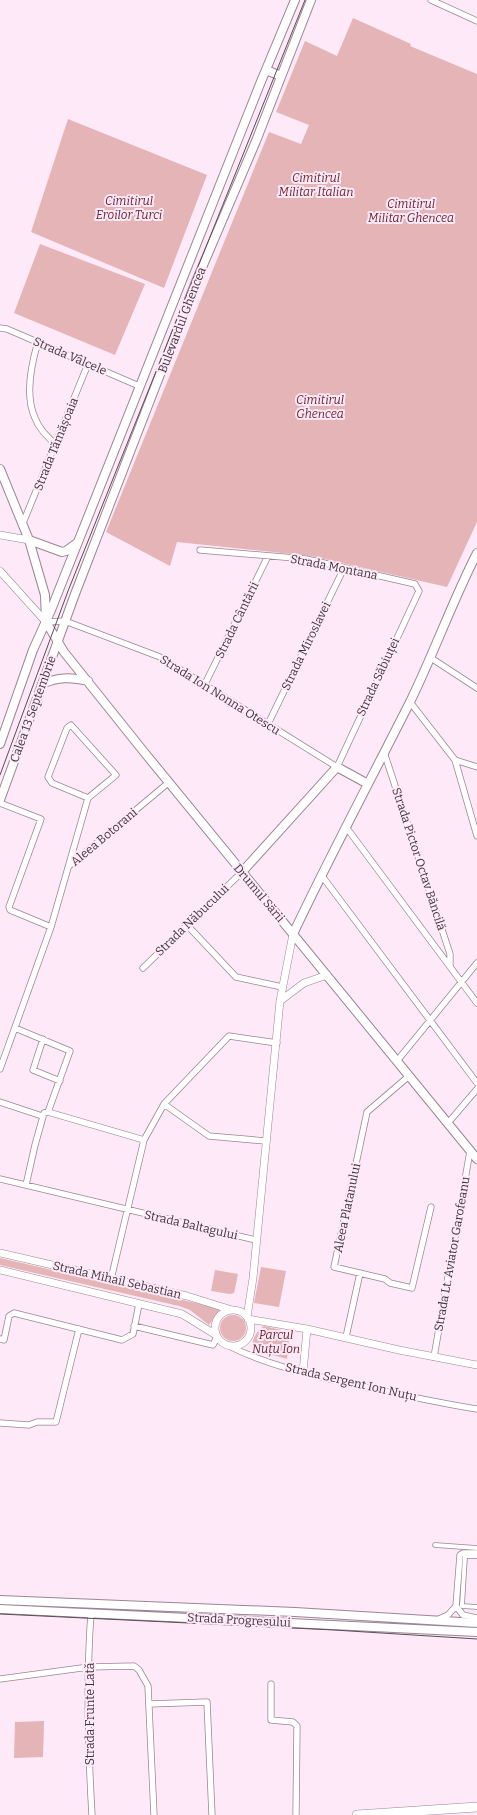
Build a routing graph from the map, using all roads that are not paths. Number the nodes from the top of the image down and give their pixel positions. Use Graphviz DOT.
graph roads {
  1 [pos="295,0"];
  2 [pos="311,0"];
  3 [pos="431,0"];
  4 [pos="477,21"];
  5 [pos="266,70"];
  6 [pos="281,76"];
  7 [pos="180,286"];
  8 [pos="193,291"];
  9 [pos="0,328"];
  10 [pos="38,342"];
  11 [pos="88,364"];
  12 [pos="139,386"];
  13 [pos="56,445"];
  14 [pos="0,469"];
  15 [pos="23,523"];
  16 [pos="0,535"];
  17 [pos="29,540"];
  18 [pos="78,543"];
  19 [pos="200,550"];
  20 [pos="477,553"];
  21 [pos="268,556"];
  22 [pos="344,568"];
  23 [pos="0,571"];
  24 [pos="418,587"];
  25 [pos="65,621"];
  26 [pos="46,622"];
  27 [pos="58,641"];
  28 [pos="430,658"];
  29 [pos="88,681"];
  30 [pos="42,684"];
  31 [pos="205,684"];
  32 [pos="477,688"];
  33 [pos="410,702"];
  34 [pos="268,724"];
  35 [pos="0,744"];
  36 [pos="384,752"];
  37 [pos="455,760"];
  38 [pos="336,767"];
  39 [pos="477,767"];
  40 [pos="168,782"];
  41 [pos="368,784"];
  42 [pos="88,798"];
  43 [pos="0,800"];
  44 [pos="0,803"];
  45 [pos="346,827"];
  46 [pos="477,836"];
  47 [pos="68,866"];
  48 [pos="242,872"];
  49 [pos="322,876"];
  50 [pos="187,926"];
  51 [pos="51,927"];
  52 [pos="293,934"];
  53 [pos="477,963"];
  54 [pos="450,966"];
  55 [pos="143,968"];
  56 [pos="327,975"];
  57 [pos="461,981"];
  58 [pos="282,987"];
  59 [pos="280,1001"];
  60 [pos="477,1003"];
  61 [pos="430,1020"];
  62 [pos="15,1028"];
  63 [pos="43,1040"];
  64 [pos="277,1043"];
  65 [pos="2,1058"];
  66 [pos="397,1061"];
  67 [pos="0,1069"];
  68 [pos="409,1076"];
  69 [pos="60,1081"];
  70 [pos="477,1084"];
  71 [pos="477,1089"];
  72 [pos="0,1102"];
  73 [pos="163,1105"];
  74 [pos="48,1112"];
  75 [pos="42,1116"];
  76 [pos="448,1123"];
  77 [pos="144,1140"];
  78 [pos="266,1141"];
  79 [pos="470,1151"];
  80 [pos="477,1159"];
  81 [pos="0,1179"];
  82 [pos="26,1185"];
  83 [pos="431,1208"];
  84 [pos="126,1210"];
  85 [pos="256,1240"];
  86 [pos="0,1253"];
  87 [pos="0,1270"];
  88 [pos="360,1273"];
  89 [pos="111,1279"];
  90 [pos="249,1302"];
  91 [pos="139,1304"];
  92 [pos="235,1310"];
  93 [pos="248,1318"];
  94 [pos="134,1326"];
  95 [pos="79,1329"];
  96 [pos="307,1329"];
  97 [pos="216,1336"];
  98 [pos="346,1337"];
  99 [pos="2,1340"];
  100 [pos="227,1345"];
  101 [pos="434,1356"];
  102 [pos="477,1364"];
  103 [pos="303,1372"];
  104 [pos="477,1409"];
  105 [pos="0,1423"];
  106 [pos="435,1546"];
  107 [pos="477,1548"];
  108 [pos="477,1553"];
  109 [pos="477,1556"];
  110 [pos="0,1600"];
  111 [pos="92,1604"];
  112 [pos="456,1606"];
  113 [pos="477,1607"];
  114 [pos="0,1609"];
  115 [pos="91,1613"];
  116 [pos="375,1617"];
  117 [pos="477,1618"];
  118 [pos="435,1620"];
  119 [pos="477,1623"];
  120 [pos="374,1626"];
  121 [pos="477,1632"];
  122 [pos="89,1666"];
  123 [pos="0,1678"];
  124 [pos="271,1684"];
  125 [pos="149,1704"];
  126 [pos="477,1807"];
  127 [pos="453,1812"];
  128 [pos="92,1815"];
  129 [pos="154,1815"];
  130 [pos="212,1815"];
  131 [pos="296,1815"];
  132 [pos="357,1815"];
  1 -- 5 [label="main road, Bulevardul Ghencea"];
  2 -- 6 [label="main road, Bulevardul Ghencea"];
  3 -- 4 [label="street"];
  5 -- 6 [label="main road"];
  5 -- 7 [label="main road, Bulevardul Ghencea"];
  6 -- 8 [label="main road, Bulevardul Ghencea"];
  7 -- 8 [label="main road"];
  7 -- 12 [label="main road, Bulevardul Ghencea"];
  8 -- 25 [label="main road, Bulevardul Ghencea"];
  9 -- 10 [label="street, Strada Vâlcele"];
  10 -- 11 [label="street, Strada Vâlcele"];
  10 -- 13 [label="street"];
  11 -- 12 [label="street, Strada Vâlcele"];
  11 -- 13 [label="street, Strada Tămășoaia"];
  12 -- 18 [label="main road, Bulevardul Ghencea"];
  13 -- 15 [label="street, Strada Tămășoaia"];
  14 -- 15 [label="main road"];
  15 -- 17 [label="main road"];
  16 -- 17 [label="street"];
  17 -- 18 [label="main road"];
  17 -- 26 [label="main road"];
  18 -- 26 [label="main road, Bulevardul Ghencea"];
  19 -- 21 [label="street, Strada Montana"];
  20 -- 28 [label="main road"];
  21 -- 22 [label="street, Strada Montana"];
  21 -- 31 [label="street, Strada Cântării"];
  22 -- 24 [label="street, Strada Montana"];
  22 -- 34 [label="street, Strada Miroslavei"];
  23 -- 26 [label="street"];
  24 -- 38 [label="street, Strada Săbiuței"];
  25 -- 26 [label="street"];
  25 -- 27 [label="main road, Bulevardul Ghencea"];
  25 -- 31 [label="street, Strada Ion Nonna Otescu"];
  26 -- 27 [label="main road, Drumul Sării"];
  26 -- 35 [label="main road, Calea 13 Septembrie"];
  27 -- 29 [label="main road, Drumul Sării"];
  27 -- 30 [label="main road, Calea 13 Septembrie"];
  28 -- 32 [label="street"];
  28 -- 33 [label="main road"];
  29 -- 30 [label="main road"];
  29 -- 40 [label="main road, Drumul Sării"];
  30 -- 43 [label="main road, Calea 13 Septembrie"];
  31 -- 34 [label="street, Strada Ion Nonna Otescu"];
  33 -- 36 [label="main road"];
  33 -- 37 [label="street"];
  34 -- 38 [label="street, Strada Ion Nonna Otescu"];
  36 -- 41 [label="main road"];
  36 -- 54 [label="street, Strada Pictor Octav Băncilă"];
  37 -- 39 [label="street"];
  37 -- 46 [label="street"];
  38 -- 41 [label="main road, Strada Ion Nonna Otescu"];
  38 -- 48 [label="main road"];
  40 -- 47 [label="street, Aleea Botorani"];
  40 -- 48 [label="main road, Drumul Sării"];
  41 -- 45 [label="main road"];
  42 -- 42 [label="street"];
  42 -- 47 [label="street"];
  44 -- 51 [label="street"];
  45 -- 49 [label="main road"];
  45 -- 54 [label="street"];
  47 -- 51 [label="street, Aleea Botorani"];
  48 -- 50 [label="street, Strada Năbucului"];
  48 -- 52 [label="main road, Drumul Sării"];
  49 -- 52 [label="main road"];
  49 -- 61 [label="street"];
  50 -- 55 [label="street, Strada Năbucului"];
  50 -- 58 [label="street"];
  51 -- 62 [label="street, Aleea Botorani"];
  52 -- 56 [label="main road, Drumul Sării"];
  52 -- 58 [label="street"];
  53 -- 57 [label="street"];
  54 -- 57 [label="street"];
  56 -- 59 [label="street"];
  56 -- 66 [label="main road, Drumul Sării"];
  57 -- 60 [label="street"];
  57 -- 61 [label="street"];
  58 -- 59 [label="street"];
  59 -- 64 [label="street"];
  61 -- 66 [label="street"];
  61 -- 70 [label="street"];
  62 -- 63 [label="street"];
  62 -- 65 [label="street, Aleea Botorani"];
  63 -- 69 [label="street"];
  63 -- 69 [label="street"];
  64 -- 73 [label="street"];
  64 -- 78 [label="street"];
  65 -- 67 [label="street, Aleea Botorani"];
  66 -- 68 [label="main road, Drumul Sării"];
  68 -- 76 [label="main road, Drumul Sării"];
  68 -- 88 [label="street, Aleea Platanului"];
  69 -- 74 [label="street"];
  71 -- 76 [label="street"];
  72 -- 75 [label="street"];
  73 -- 77 [label="street"];
  73 -- 78 [label="street"];
  74 -- 75 [label="street"];
  74 -- 77 [label="street"];
  75 -- 82 [label="street"];
  76 -- 79 [label="main road, Drumul Sării"];
  77 -- 84 [label="street"];
  78 -- 85 [label="street"];
  79 -- 80 [label="main road, Drumul Sării"];
  79 -- 101 [label="street, Strada Lt. Aviator Garofeanu"];
  81 -- 82 [label="street, Strada Baltagului"];
  82 -- 84 [label="street, Strada Baltagului"];
  83 -- 88 [label="street, Aleea Platanului"];
  84 -- 85 [label="street, Strada Baltagului"];
  84 -- 89 [label="street"];
  85 -- 90 [label="street"];
  86 -- 89 [label="street, Strada Mihail Sebastian"];
  87 -- 91 [label="street, Strada Mihail Sebastian"];
  88 -- 98 [label="street"];
  89 -- 92 [label="street, Strada Mihail Sebastian"];
  90 -- 92 [label="street"];
  90 -- 93 [label="street"];
  91 -- 94 [label="street"];
  91 -- 97 [label="street, Strada Mihail Sebastian"];
  92 -- 93 [label="street"];
  92 -- 97 [label="street"];
  93 -- 96 [label="street"];
  93 -- 100 [label="street"];
  94 -- 95 [label="street"];
  94 -- 97 [label="street"];
  95 -- 99 [label="street"];
  95 -- 105 [label="street"];
  96 -- 98 [label="street"];
  96 -- 103 [label="street"];
  97 -- 100 [label="street"];
  98 -- 101 [label="street"];
  100 -- 103 [label="street, Strada Sergent Ion Nuțu"];
  101 -- 102 [label="street"];
  103 -- 104 [label="street, Strada Sergent Ion Nuțu"];
  106 -- 107 [label="street"];
  108 -- 112 [label="street"];
  109 -- 113 [label="street"];
  110 -- 111 [label="main road, Strada Progresului"];
  111 -- 115 [label="main road"];
  111 -- 116 [label="main road, Strada Progresului"];
  112 -- 117 [label="street"];
  112 -- 118 [label="street"];
  114 -- 115 [label="main road, Strada Progresului"];
  115 -- 120 [label="main road, Strada Progresului"];
  115 -- 122 [label="street, Strada Frunte Lată"];
  116 -- 118 [label="main road, Strada Progresului"];
  116 -- 120 [label="main road"];
  118 -- 119 [label="main road, Strada Progresului"];
  120 -- 121 [label="main road, Strada Progresului"];
  122 -- 123 [label="street"];
  122 -- 125 [label="street"];
  122 -- 128 [label="street, Strada Frunte Lată"];
  124 -- 131 [label="street"];
  125 -- 129 [label="street"];
  125 -- 130 [label="street"];
  126 -- 127 [label="main road"];
  127 -- 132 [label="main road"];
}
